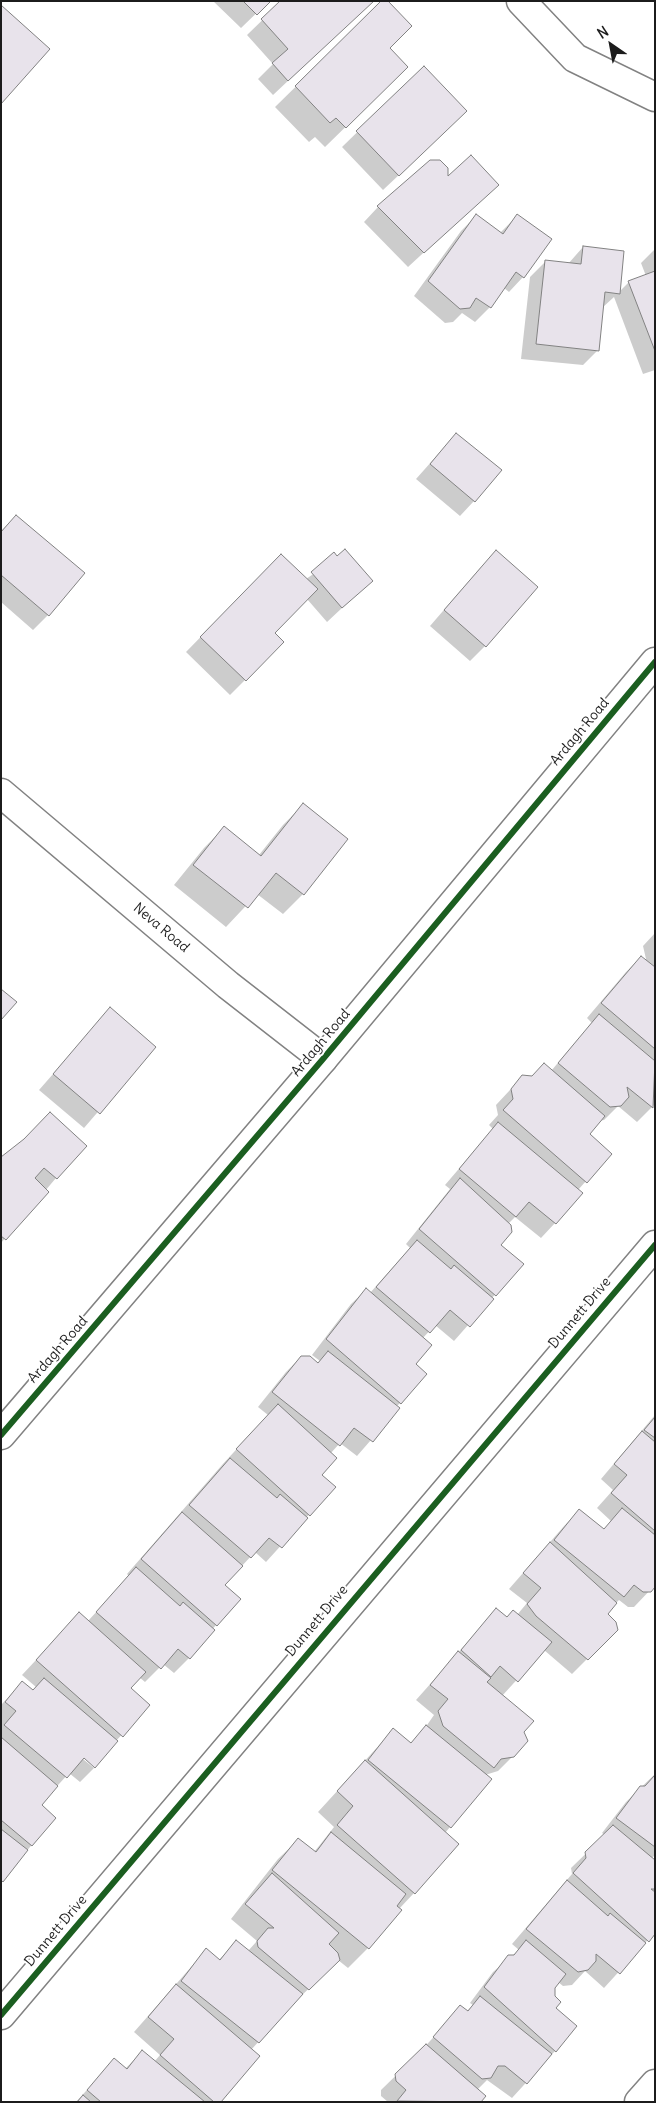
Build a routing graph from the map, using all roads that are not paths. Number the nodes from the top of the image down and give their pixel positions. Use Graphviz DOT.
graph roads {
  1 [pos="521,1"];
  2 [pos="655,98"];
  3 [pos="655,662"];
  4 [pos="1,793"];
  5 [pos="323,1060"];
  6 [pos="655,1245"];
  7 [pos="1,1435"];
  8 [pos="1,2015"];
  9 [pos="655,2084"];
  10 [pos="639,2102"];
  1 -- 2 [label="street"];
  3 -- 5 [label="street, Ardagh Road"];
  4 -- 5 [label="street, Neva Road"];
  5 -- 7 [label="street, Ardagh Road"];
  6 -- 8 [label="street, Dunnett Drive"];
  9 -- 10 [label="street"];
}
